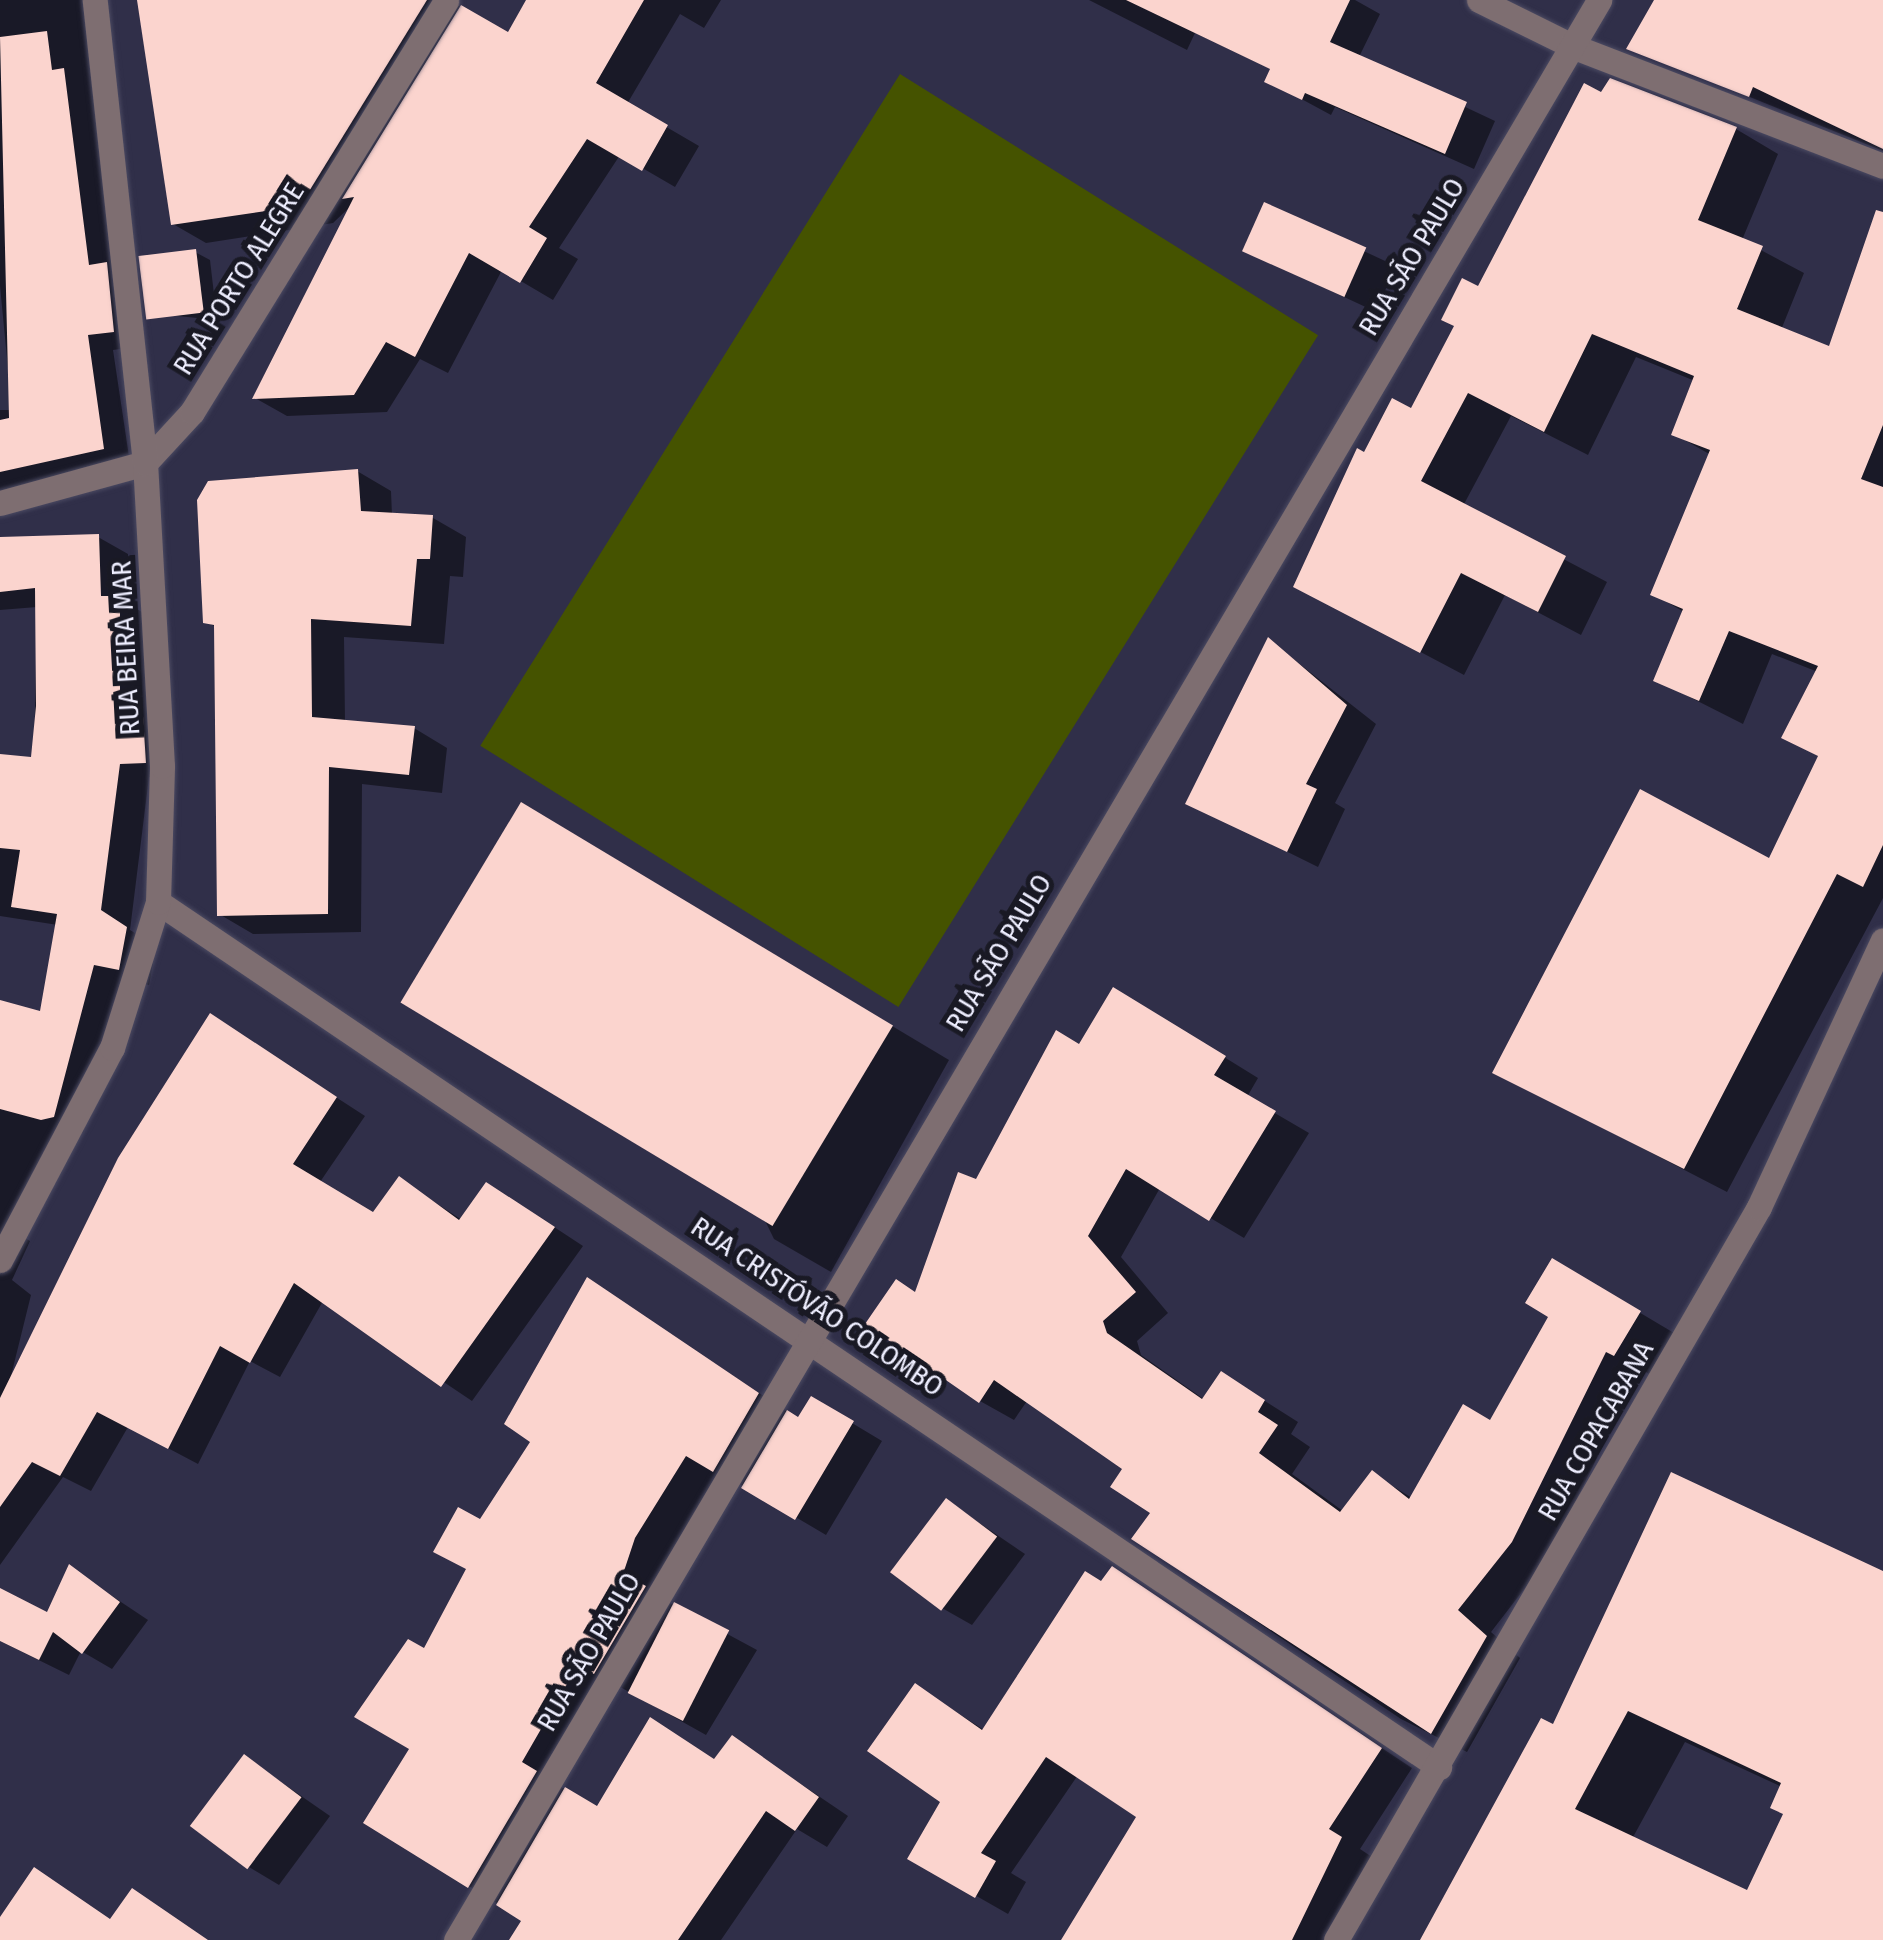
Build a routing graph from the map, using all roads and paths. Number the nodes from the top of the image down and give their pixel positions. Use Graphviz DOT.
graph roads {
  1 [pos="95,0"];
  2 [pos="446,0"];
  3 [pos="1480,0"];
  4 [pos="1598,0"];
  5 [pos="1572,46"];
  6 [pos="1883,166"];
  7 [pos="145,463"];
  8 [pos="5,503"];
  9 [pos="158,902"];
  10 [pos="1883,940"];
  11 [pos="0,1260"];
  12 [pos="808,1336"];
  13 [pos="1439,1767"];
  14 [pos="456,1940"];
  15 [pos="1336,1940"];
  1 -- 7 [label="street, RUA BEIRA MAR"];
  2 -- 7 [label="street, RUA PORTO ALEGRE"];
  3 -- 5 [label="street"];
  4 -- 5 [label="street, RUA SÃO PAULO"];
  5 -- 6 [label="street"];
  5 -- 12 [label="street, RUA SÃO PAULO"];
  7 -- 8 [label="street"];
  7 -- 9 [label="street, RUA BEIRA MAR"];
  9 -- 11 [label="street, RUA BEIRA MAR"];
  9 -- 12 [label="street, RUA CRISTÓVÃO COLOMBO"];
  10 -- 13 [label="street, RUA COPACABANA"];
  12 -- 13 [label="street, RUA CRISTÓVÃO COLOMBO"];
  12 -- 14 [label="street, RUA SÃO PAULO"];
  13 -- 15 [label="street, RUA COPACABANA"];
}
